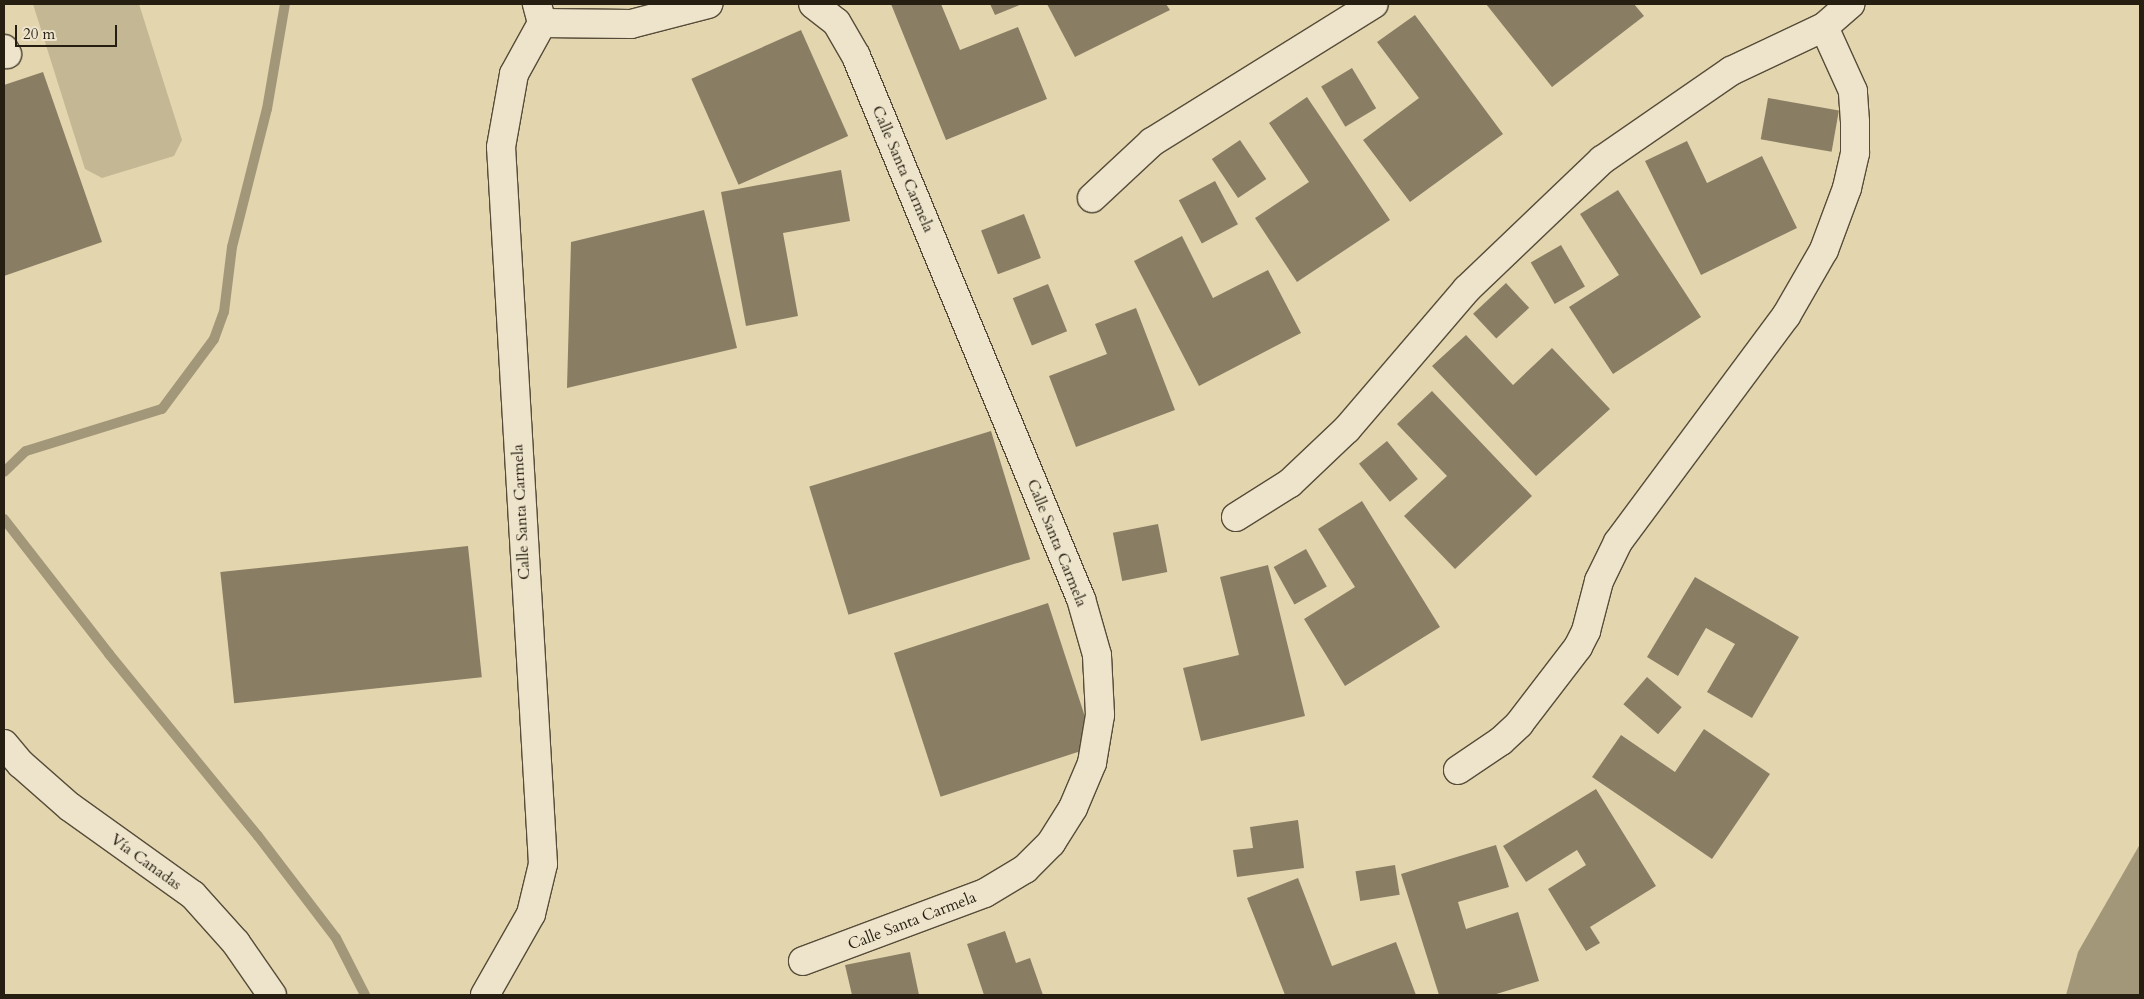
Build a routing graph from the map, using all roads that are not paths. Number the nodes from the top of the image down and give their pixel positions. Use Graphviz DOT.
graph roads {
  1 [pos="708,4"];
  2 [pos="814,4"];
  3 [pos="1374,4"];
  4 [pos="1850,4"];
  5 [pos="540,13"];
  6 [pos="1824,26"];
  7 [pos="1092,198"];
  8 [pos="1236,517"];
  9 [pos="4,744"];
  10 [pos="1458,770"];
  11 [pos="804,962"];
  12 [pos="272,995"];
  13 [pos="485,995"];
  1 -- 5 [label="street, Calle Santa Carmela"];
  2 -- 11 [label="street, Calle Santa Carmela"];
  3 -- 7 [label="street"];
  4 -- 6 [label="street"];
  5 -- 13 [label="street, Calle Santa Carmela"];
  6 -- 8 [label="street"];
  6 -- 10 [label="street"];
  9 -- 12 [label="street, Vía Canadas"];
}
